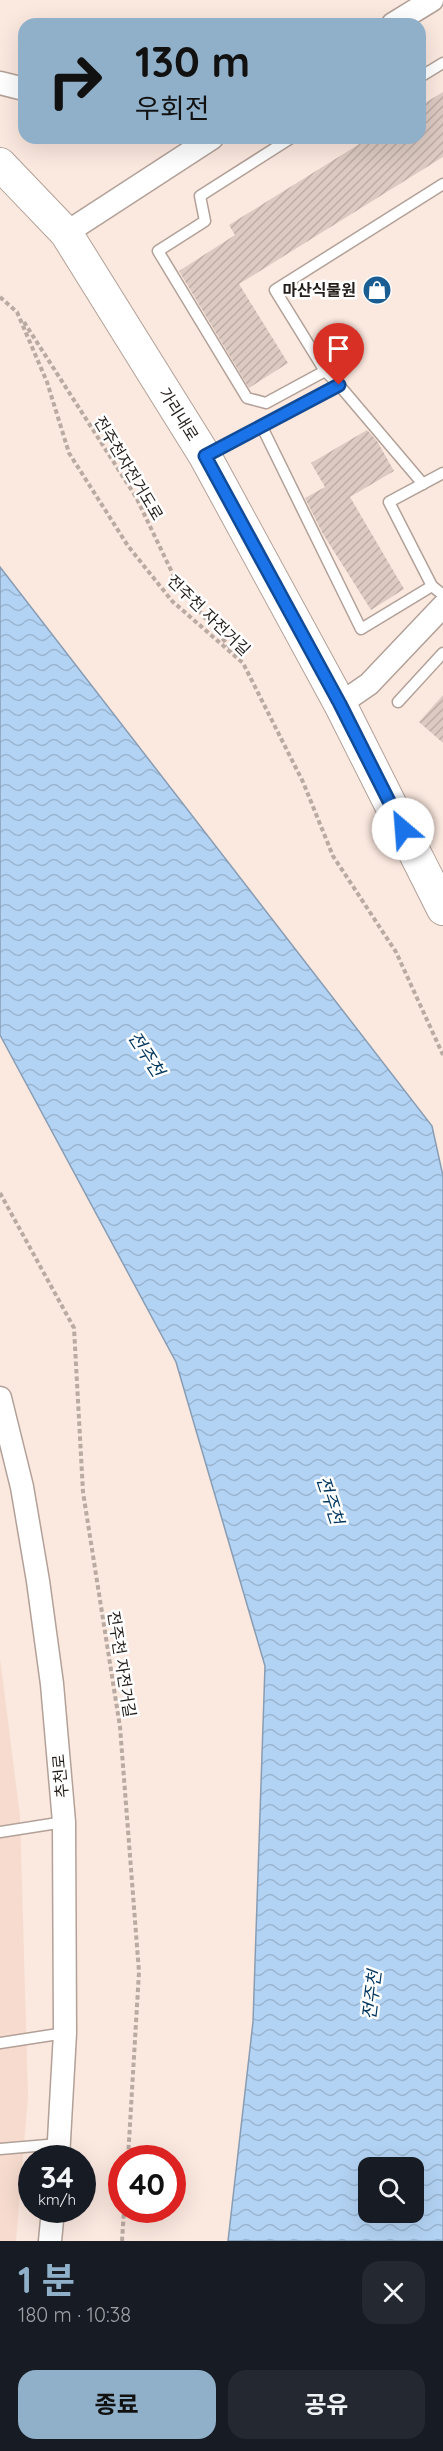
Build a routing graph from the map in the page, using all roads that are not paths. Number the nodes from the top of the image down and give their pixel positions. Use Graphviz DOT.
graph roads {
  1 [pos="432,0"];
  2 [pos="437,0"];
  3 [pos="443,4"];
  4 [pos="403,18"];
  5 [pos="443,63"];
  6 [pos="426,73"];
  7 [pos="0,83"];
  8 [pos="18,88"];
  9 [pos="203,144"];
  10 [pos="282,144"];
  11 [pos="0,164"];
  12 [pos="443,184"];
  13 [pos="66,233"];
  14 [pos="326,371"];
  15 [pos="339,385"];
  16 [pos="262,428"];
  17 [pos="205,456"];
  18 [pos="443,473"];
  19 [pos="423,484"];
  20 [pos="438,596"];
  21 [pos="443,596"];
  22 [pos="443,653"];
  23 [pos="398,702"];
  24 [pos="340,704"];
  25 [pos="443,909"];
  26 [pos="0,1398"];
  27 [pos="64,1822"];
  28 [pos="0,1832"];
  29 [pos="65,2033"];
  30 [pos="0,2043"];
  31 [pos="59,2145"];
  32 [pos="0,2149"];
  33 [pos="18,2150"];
  34 [pos="52,2223"];
  35 [pos="50,2241"];
  1 -- 4 [label="street"];
  2 -- 3 [label="street"];
  5 -- 6 [label="lane"];
  7 -- 8 [label="street"];
  9 -- 13 [label="street"];
  10 -- 14 [label="lane"];
  11 -- 13 [label="street, 가리내로"];
  12 -- 14 [label="lane"];
  13 -- 17 [label="street, 가리내로"];
  14 -- 15 [label="lane"];
  15 -- 16 [label="lane"];
  15 -- 19 [label="lane"];
  16 -- 17 [label="lane"];
  16 -- 20 [label="lane"];
  17 -- 24 [label="street, 가리내로"];
  18 -- 19 [label="lane"];
  19 -- 20 [label="lane"];
  20 -- 21 [label="lane"];
  20 -- 24 [label="street"];
  22 -- 23 [label="lane"];
  24 -- 25 [label="street, 가리내로"];
  26 -- 27 [label="street, 추천로"];
  27 -- 28 [label="lane"];
  27 -- 29 [label="street, 추천로"];
  29 -- 30 [label="lane"];
  29 -- 31 [label="street, 추천로"];
  32 -- 33 [label="lane"];
  34 -- 35 [label="street"];
}
